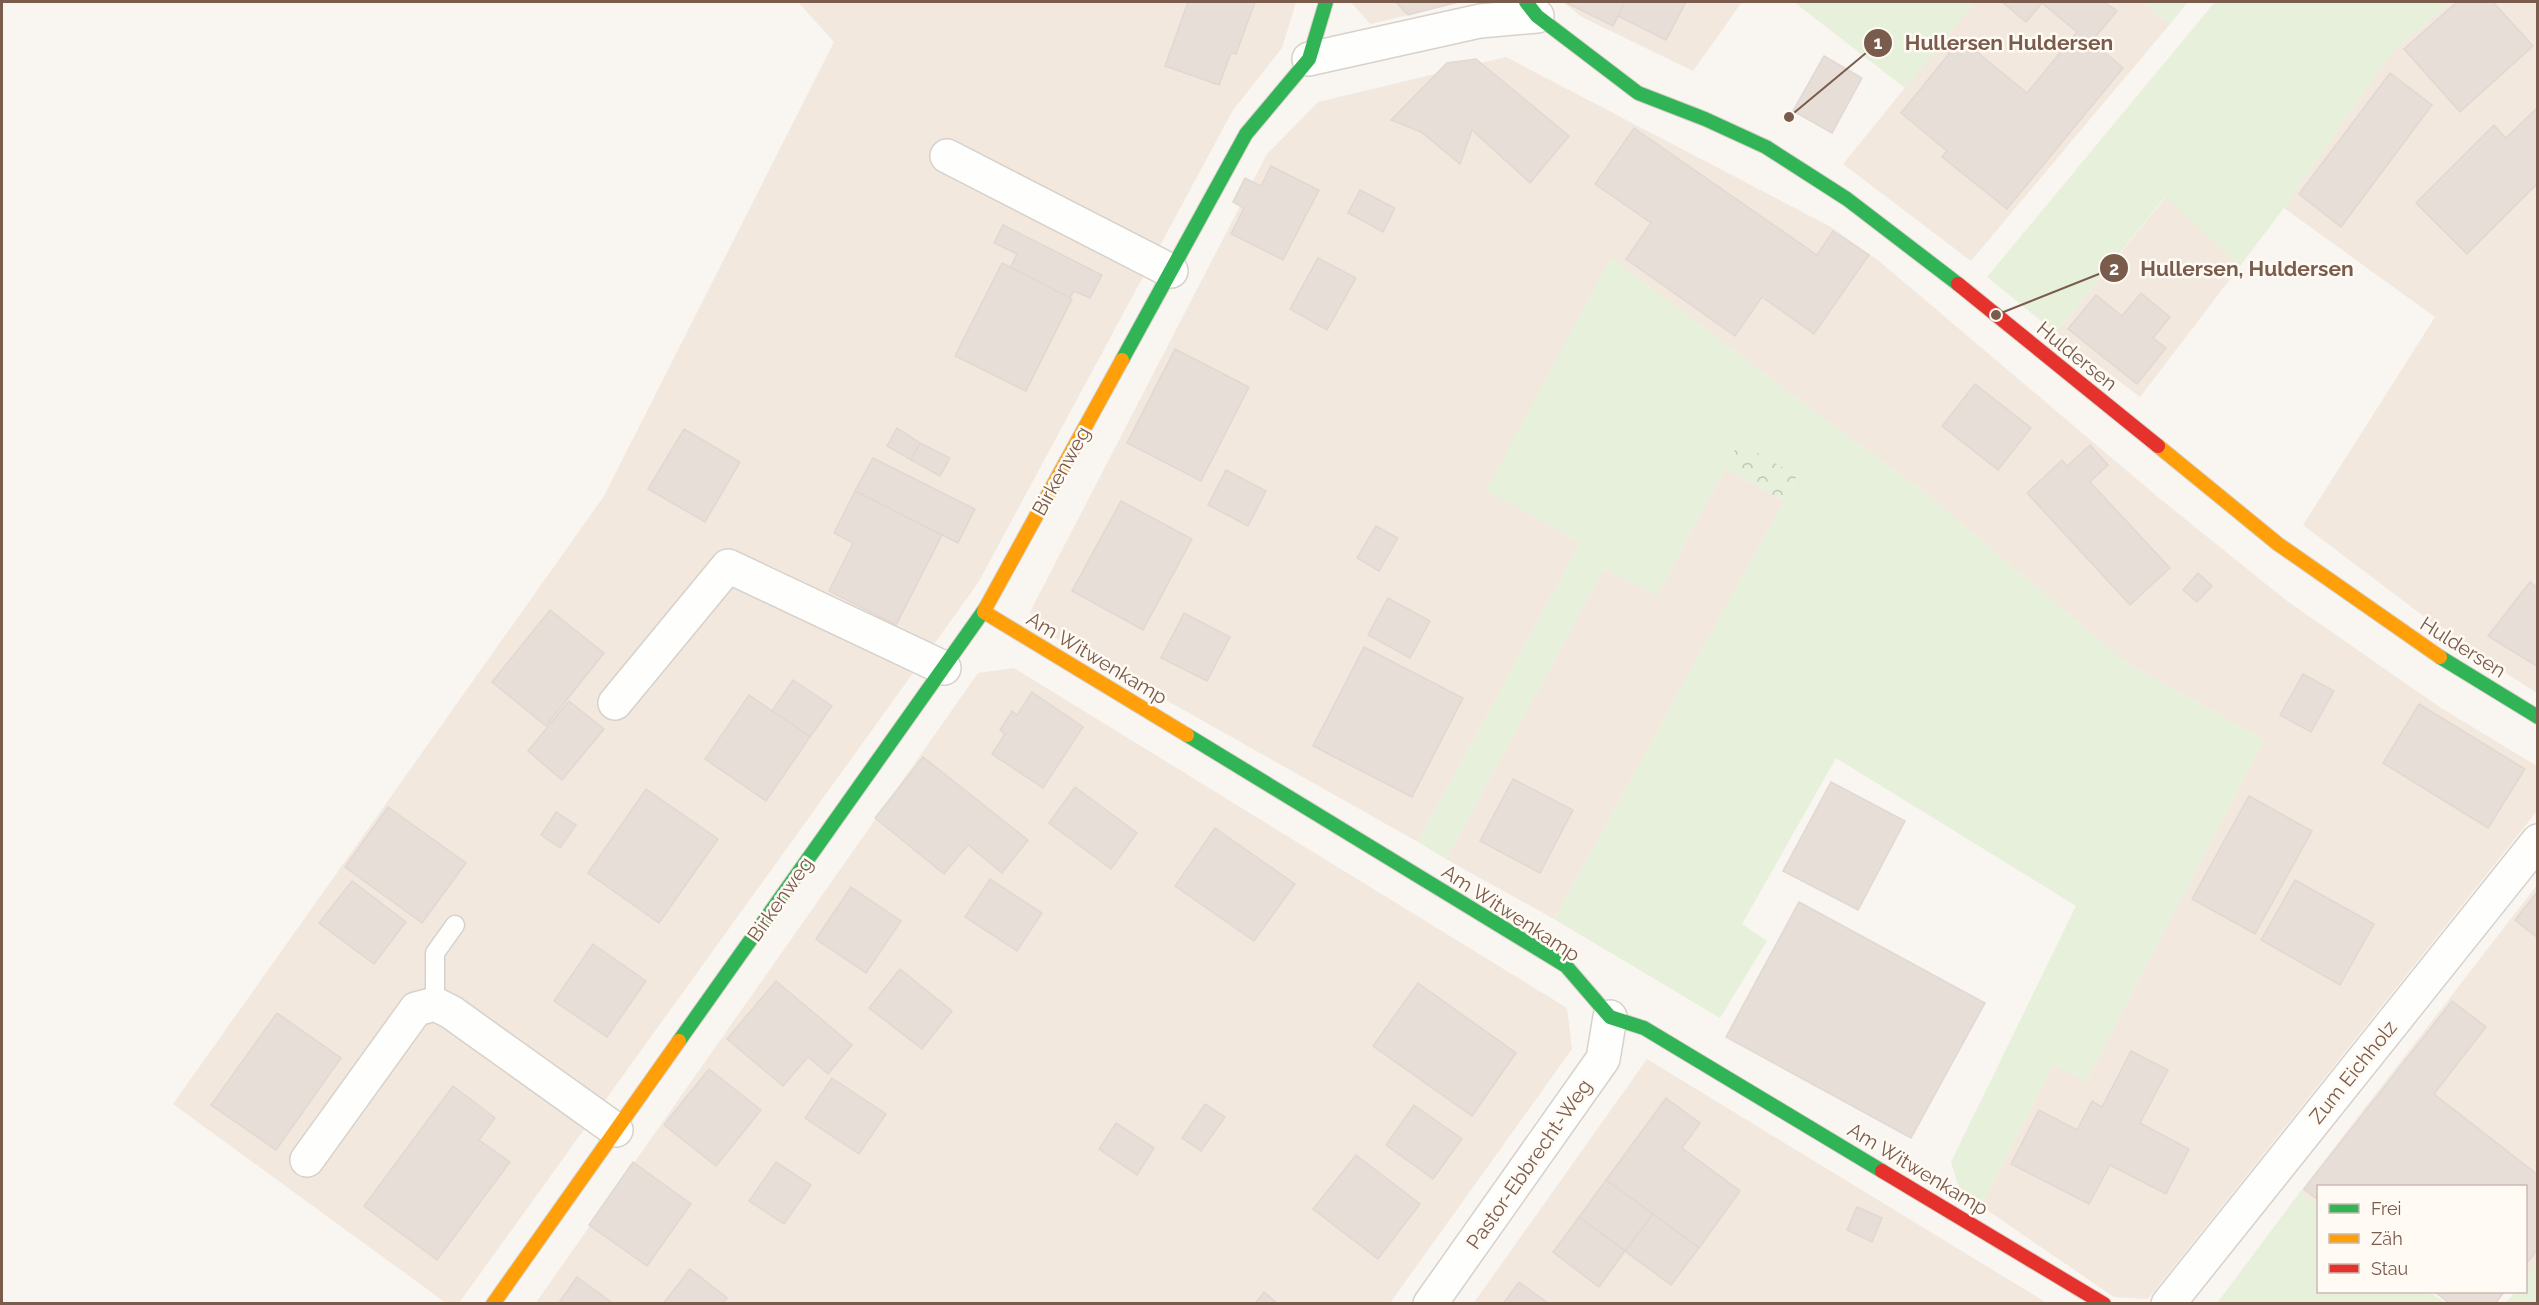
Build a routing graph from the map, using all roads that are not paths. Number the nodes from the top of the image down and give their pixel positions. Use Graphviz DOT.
graph roads {
  1 [pos="1326,2"];
  2 [pos="1532,9"];
  3 [pos="1309,59"];
  4 [pos="947,156"];
  5 [pos="1171,271"];
  6 [pos="984,612"];
  7 [pos="944,668"];
  8 [pos="615,703"];
  9 [pos="2538,717"];
  10 [pos="2538,841"];
  11 [pos="455,925"];
  12 [pos="435,1004"];
  13 [pos="1610,1017"];
  14 [pos="616,1130"];
  15 [pos="307,1160"];
  16 [pos="494,1304"];
  17 [pos="1430,1304"];
  18 [pos="2104,1304"];
  19 [pos="2168,1304"];
  1 -- 3 [label="street, Birkenweg"];
  2 -- 3 [label="street"];
  2 -- 9 [label="street, Huldersen"];
  3 -- 5 [label="street, Birkenweg"];
  4 -- 5 [label="street"];
  5 -- 6 [label="street, Birkenweg"];
  6 -- 7 [label="street, Birkenweg"];
  6 -- 13 [label="street, Am Witwenkamp"];
  7 -- 8 [label="street"];
  7 -- 14 [label="street, Birkenweg"];
  10 -- 19 [label="street, Zum Eichholz"];
  11 -- 12 [label="lane"];
  12 -- 14 [label="street"];
  12 -- 15 [label="street"];
  13 -- 17 [label="street, Pastor-Ebbrecht-Weg"];
  13 -- 18 [label="street, Am Witwenkamp"];
  14 -- 16 [label="street, Birkenweg"];
}
